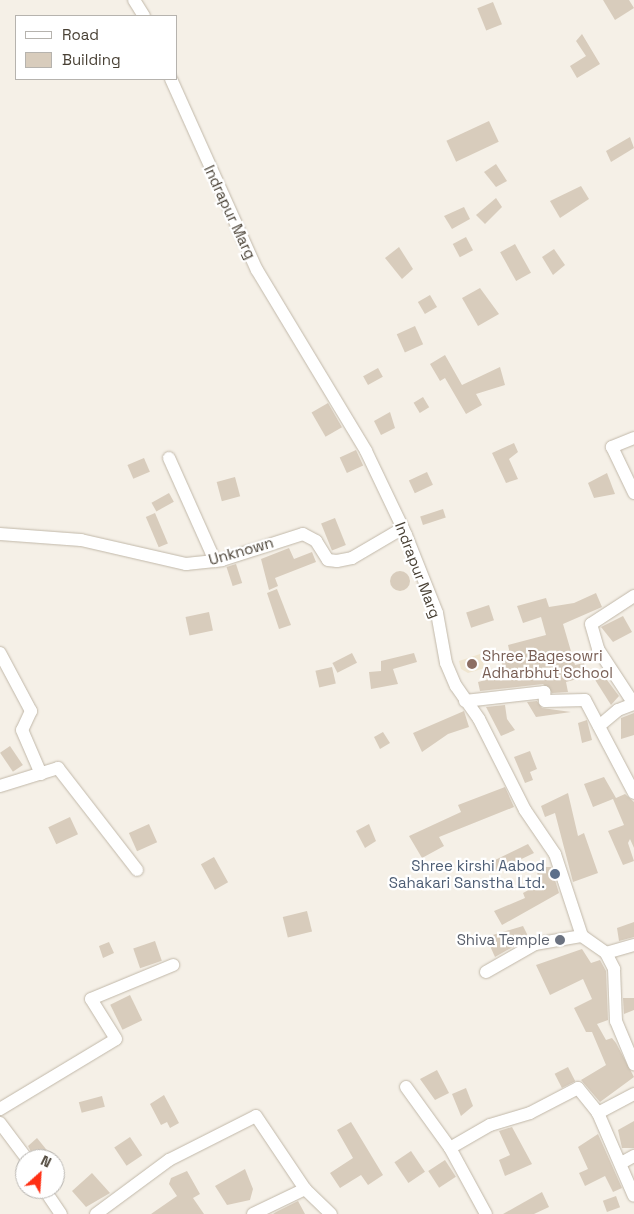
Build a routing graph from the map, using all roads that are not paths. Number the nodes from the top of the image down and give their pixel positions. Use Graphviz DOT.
graph roads {
  1 [pos="134,0"];
  2 [pos="143,15"];
  3 [pos="171,80"];
  4 [pos="634,438"];
  5 [pos="169,458"];
  6 [pos="634,493"];
  7 [pos="403,528"];
  8 [pos="0,534"];
  9 [pos="215,560"];
  10 [pos="634,596"];
  11 [pos="0,653"];
  12 [pos="465,702"];
  13 [pos="634,704"];
  14 [pos="599,726"];
  15 [pos="41,774"];
  16 [pos="0,786"];
  17 [pos="634,793"];
  18 [pos="137,870"];
  19 [pos="582,936"];
  20 [pos="634,945"];
  21 [pos="606,953"];
  22 [pos="173,965"];
  23 [pos="486,972"];
  24 [pos="634,1064"];
  25 [pos="406,1087"];
  26 [pos="634,1094"];
  27 [pos="0,1109"];
  28 [pos="598,1113"];
  29 [pos="0,1122"];
  30 [pos="450,1148"];
  31 [pos="20,1149"];
  32 [pos="628,1159"];
  33 [pos="305,1189"];
  34 [pos="634,1196"];
  35 [pos="51,1199"];
  36 [pos="61,1214"];
  37 [pos="96,1214"];
  38 [pos="253,1214"];
  39 [pos="331,1214"];
  40 [pos="486,1214"];
  1 -- 2 [label="street"];
  3 -- 7 [label="street, Indrapur Marg"];
  4 -- 6 [label="street"];
  5 -- 9 [label="street"];
  7 -- 9 [label="street, Unknown"];
  7 -- 12 [label="street, Indrapur Marg"];
  8 -- 9 [label="street, Unknown"];
  10 -- 13 [label="street"];
  11 -- 15 [label="street"];
  12 -- 14 [label="street"];
  12 -- 19 [label="street, Indrapur Marg"];
  13 -- 14 [label="street"];
  14 -- 17 [label="street"];
  15 -- 16 [label="street"];
  15 -- 18 [label="street"];
  19 -- 21 [label="street"];
  19 -- 23 [label="street"];
  20 -- 21 [label="street"];
  21 -- 24 [label="street"];
  22 -- 27 [label="street"];
  25 -- 30 [label="street"];
  26 -- 28 [label="street"];
  28 -- 30 [label="street"];
  28 -- 32 [label="street"];
  29 -- 31 [label="street"];
  30 -- 40 [label="street"];
  32 -- 34 [label="street"];
  33 -- 37 [label="street"];
  33 -- 38 [label="street"];
  33 -- 39 [label="street"];
  35 -- 36 [label="street"];
}
